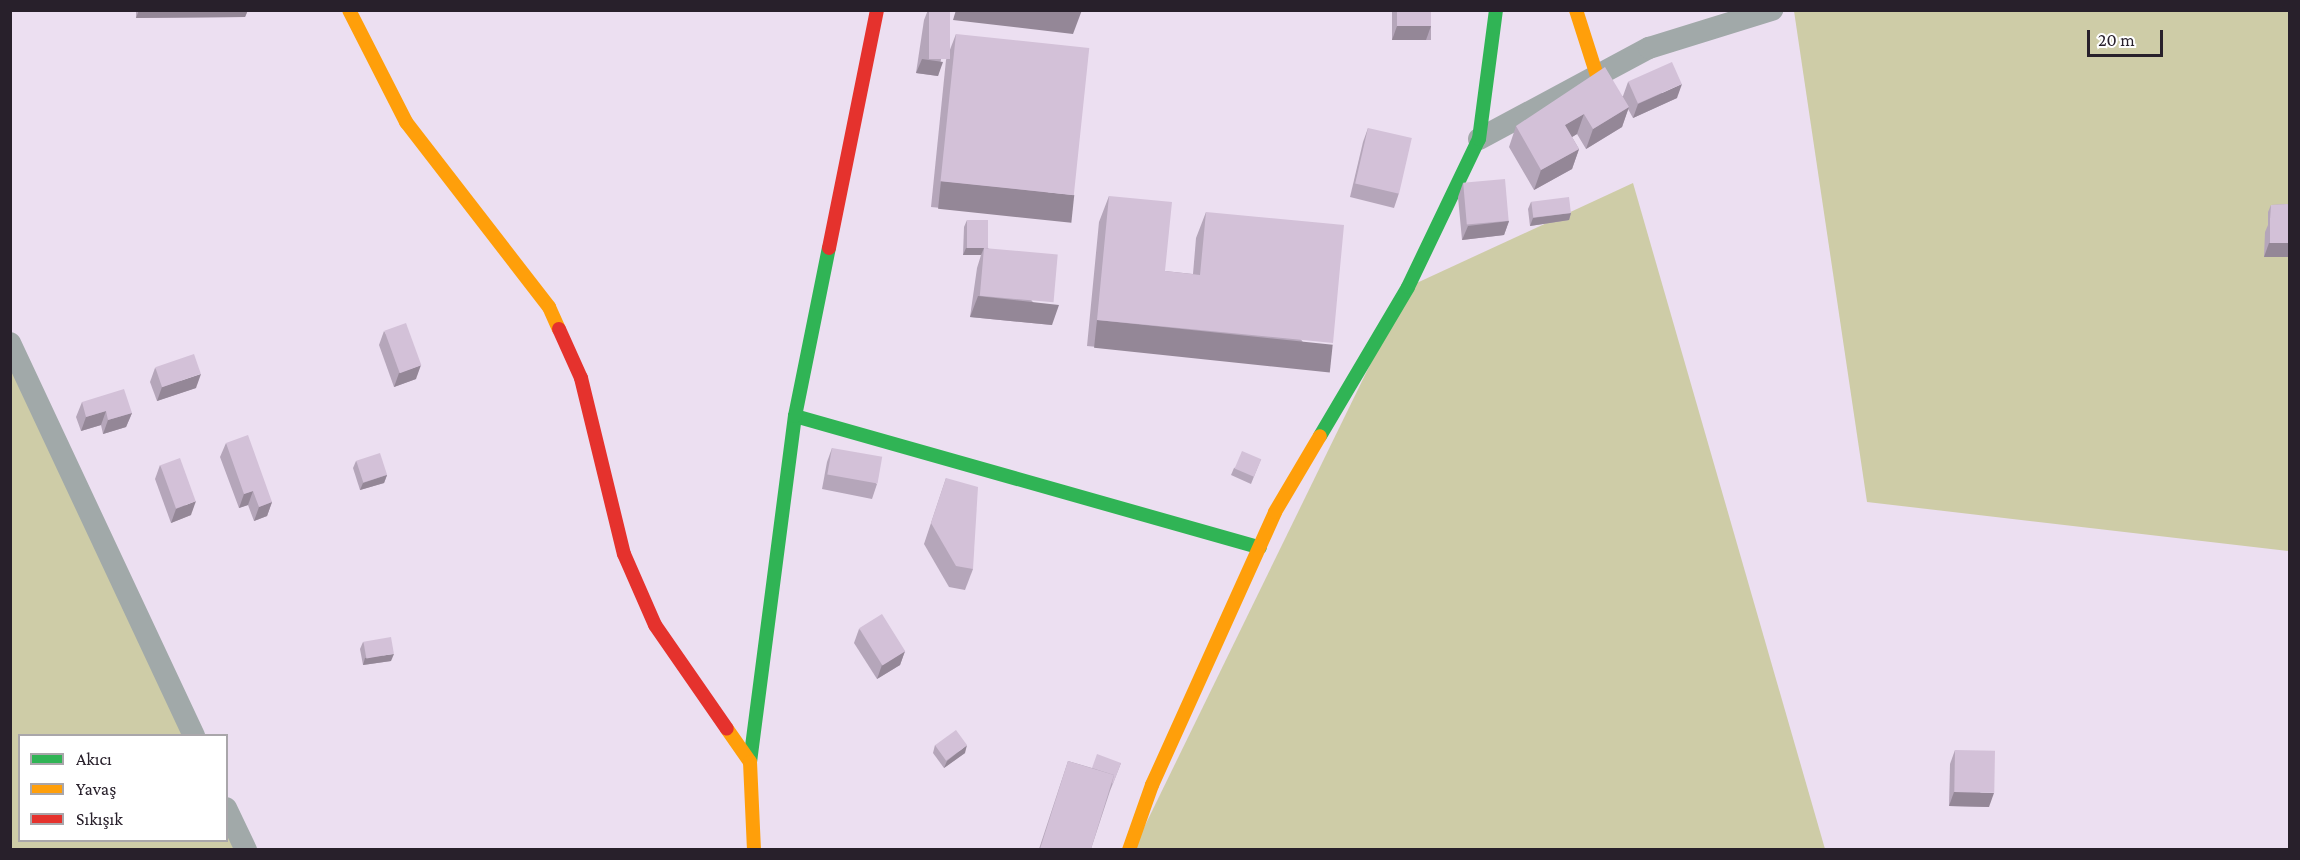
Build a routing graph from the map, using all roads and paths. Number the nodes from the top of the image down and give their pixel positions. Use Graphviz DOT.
graph roads {
  1 [pos="350,10"];
  2 [pos="877,10"];
  3 [pos="1496,10"];
  4 [pos="1576,10"];
  5 [pos="1772,10"];
  6 [pos="1597,76"];
  7 [pos="1479,139"];
  8 [pos="10,343"];
  9 [pos="795,416"];
  10 [pos="1260,548"];
  11 [pos="194,734"];
  12 [pos="750,762"];
  13 [pos="228,811"];
  14 [pos="246,849"];
  15 [pos="754,849"];
  16 [pos="1129,849"];
  1 -- 12 [label="street"];
  2 -- 9 [label="street"];
  3 -- 7 [label="street"];
  4 -- 6 [label="street"];
  5 -- 6 [label="street"];
  6 -- 7 [label="street"];
  7 -- 10 [label="street"];
  8 -- 11 [label="street"];
  9 -- 10 [label="street"];
  9 -- 12 [label="street"];
  10 -- 16 [label="street"];
  12 -- 15 [label="street"];
  13 -- 14 [label="street"];
}
